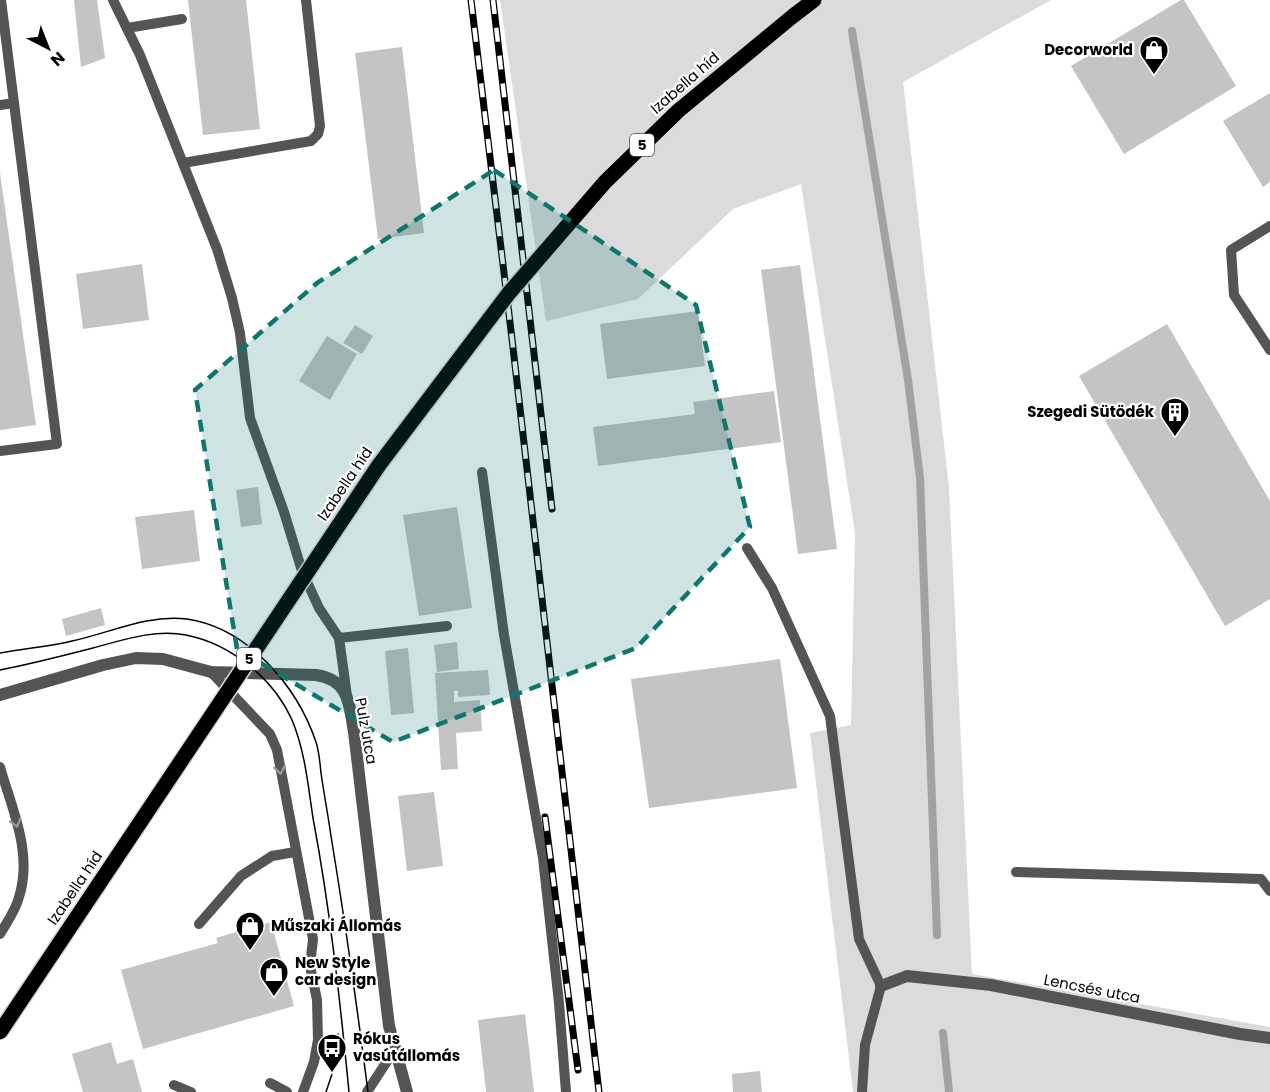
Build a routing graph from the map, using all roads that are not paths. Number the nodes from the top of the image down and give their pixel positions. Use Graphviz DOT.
graph roads {
  1 [pos="2,0"];
  2 [pos="113,0"];
  3 [pos="306,0"];
  4 [pos="814,0"];
  5 [pos="182,19"];
  6 [pos="127,28"];
  7 [pos="14,103"];
  8 [pos="0,105"];
  9 [pos="183,163"];
  10 [pos="1270,226"];
  11 [pos="1270,350"];
  12 [pos="0,451"];
  13 [pos="482,472"];
  14 [pos="747,548"];
  15 [pos="447,626"];
  16 [pos="339,638"];
  17 [pos="211,672"];
  18 [pos="0,695"];
  19 [pos="348,699"];
  20 [pos="0,767"];
  21 [pos="295,852"];
  22 [pos="1016,872"];
  23 [pos="1270,891"];
  24 [pos="199,924"];
  25 [pos="0,934"];
  26 [pos="881,986"];
  27 [pos="0,1032"];
  28 [pos="1270,1038"];
  29 [pos="395,1049"];
  30 [pos="270,1083"];
  31 [pos="174,1085"];
  32 [pos="191,1092"];
  33 [pos="287,1092"];
  34 [pos="303,1092"];
  35 [pos="368,1092"];
  36 [pos="407,1092"];
  37 [pos="566,1092"];
  38 [pos="862,1092"];
  1 -- 7 [label="lane"];
  2 -- 6 [label="lane"];
  3 -- 9 [label="lane"];
  4 -- 27 [label="main road, Izabella híd / 5, bridge"];
  5 -- 6 [label="lane"];
  6 -- 9 [label="lane"];
  7 -- 8 [label="lane"];
  7 -- 12 [label="lane"];
  9 -- 16 [label="lane"];
  10 -- 11 [label="lane"];
  13 -- 37 [label="lane"];
  14 -- 26 [label="lane"];
  15 -- 16 [label="lane"];
  16 -- 19 [label="lane"];
  17 -- 18 [label="street, Pulz utca"];
  17 -- 19 [label="street, Pulz utca"];
  17 -- 21 [label="lane, one-way"];
  19 -- 29 [label="street, Pulz utca"];
  20 -- 25 [label="lane, one-way"];
  21 -- 24 [label="lane"];
  21 -- 34 [label="lane"];
  22 -- 23 [label="lane"];
  26 -- 28 [label="street, Lencsés utca"];
  26 -- 38 [label="lane"];
  29 -- 35 [label="lane"];
  29 -- 36 [label="street, Pulz utca"];
  30 -- 33 [label="lane"];
  31 -- 32 [label="lane"];
}
